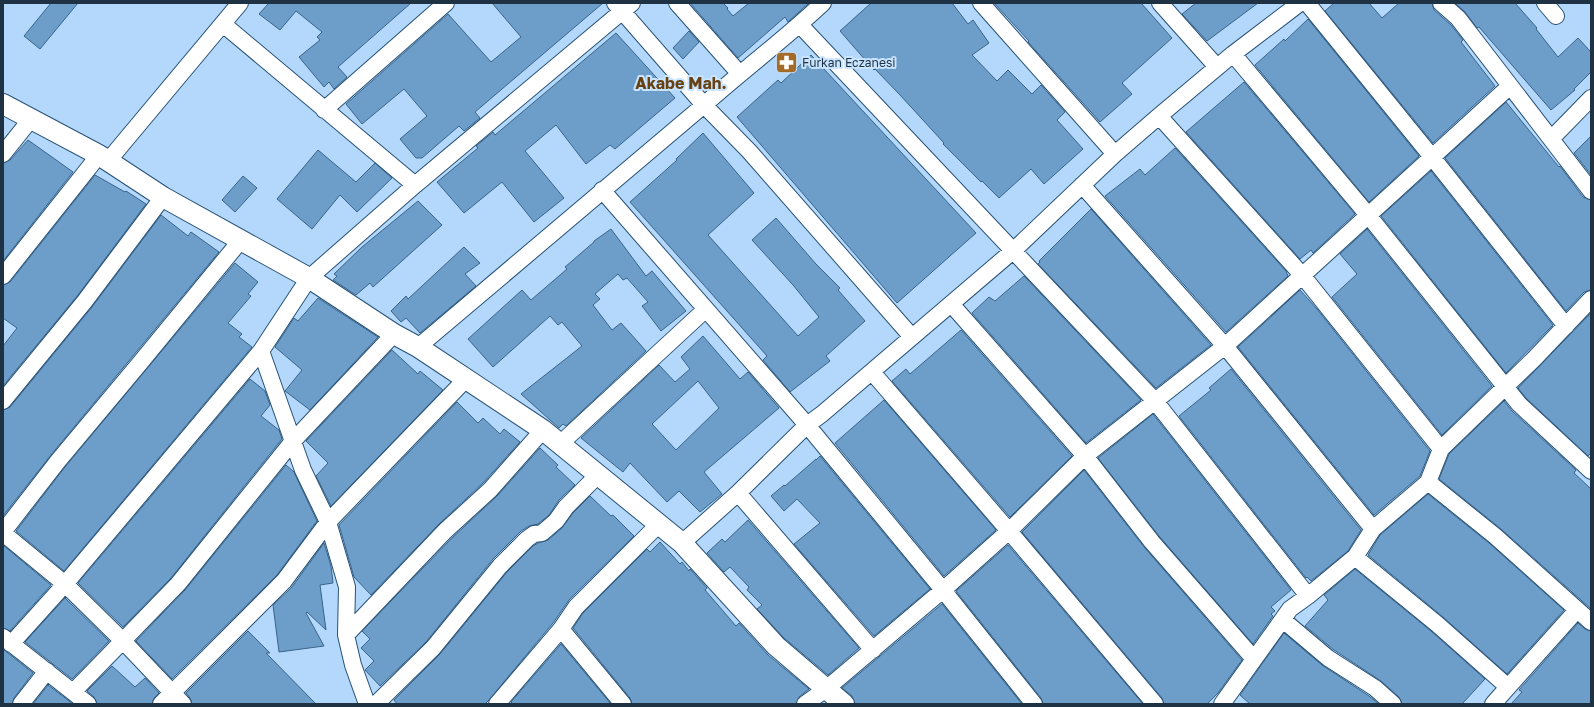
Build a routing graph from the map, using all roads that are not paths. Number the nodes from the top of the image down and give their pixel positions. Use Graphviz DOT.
graph roads {
  1 [pos="240,3"];
  2 [pos="446,3"];
  3 [pos="677,3"];
  4 [pos="824,3"];
  5 [pos="981,3"];
  6 [pos="1160,3"];
  7 [pos="1300,3"];
  8 [pos="1307,3"];
  9 [pos="1441,3"];
  10 [pos="1545,3"];
  11 [pos="623,6"];
  12 [pos="1556,16"];
  13 [pos="223,24"];
  14 [pos="800,25"];
  15 [pos="1233,54"];
  16 [pos="1217,67"];
  17 [pos="739,73"];
  18 [pos="1510,86"];
  19 [pos="1591,98"];
  20 [pos="3,104"];
  21 [pos="704,105"];
  22 [pos="324,110"];
  23 [pos="1159,116"];
  24 [pos="31,119"];
  25 [pos="1552,138"];
  26 [pos="3,154"];
  27 [pos="1115,154"];
  28 [pos="1432,157"];
  29 [pos="103,158"];
  30 [pos="415,185"];
  31 [pos="1082,185"];
  32 [pos="602,190"];
  33 [pos="1591,191"];
  34 [pos="163,197"];
  35 [pos="1368,215"];
  36 [pos="241,240"];
  37 [pos="1014,250"];
  38 [pos="1302,275"];
  39 [pos="3,276"];
  40 [pos="309,278"];
  41 [pos="1591,299"];
  42 [pos="952,305"];
  43 [pos="706,309"];
  44 [pos="1566,326"];
  45 [pos="394,334"];
  46 [pos="912,337"];
  47 [pos="1225,346"];
  48 [pos="418,347"];
  49 [pos="261,351"];
  50 [pos="872,372"];
  51 [pos="466,379"];
  52 [pos="1505,386"];
  53 [pos="3,401"];
  54 [pos="1155,401"];
  55 [pos="807,425"];
  56 [pos="543,430"];
  57 [pos="293,441"];
  58 [pos="561,443"];
  59 [pos="1441,449"];
  60 [pos="1085,456"];
  61 [pos="1591,471"];
  62 [pos="598,475"];
  63 [pos="1428,482"];
  64 [pos="738,493"];
  65 [pos="328,522"];
  66 [pos="659,524"];
  67 [pos="1373,529"];
  68 [pos="1009,531"];
  69 [pos="3,532"];
  70 [pos="682,543"];
  71 [pos="1355,557"];
  72 [pos="65,584"];
  73 [pos="943,590"];
  74 [pos="1308,596"];
  75 [pos="1577,610"];
  76 [pos="1282,620"];
  77 [pos="1591,622"];
  78 [pos="561,629"];
  79 [pos="346,635"];
  80 [pos="7,640"];
  81 [pos="124,641"];
  82 [pos="873,650"];
  83 [pos="1254,658"];
  84 [pos="47,671"];
  85 [pos="1508,687"];
  86 [pos="826,689"];
  87 [pos="73,692"];
  88 [pos="172,692"];
  89 [pos="1230,701"];
  90 [pos="1496,703"];
  91 [pos="21,704"];
  92 [pos="88,704"];
  93 [pos="161,704"];
  94 [pos="183,704"];
  95 [pos="367,704"];
  96 [pos="376,704"];
  97 [pos="497,704"];
  98 [pos="623,704"];
  99 [pos="805,704"];
  100 [pos="844,704"];
  101 [pos="1034,704"];
  102 [pos="1155,704"];
  103 [pos="1393,704"];
  1 -- 13 [label="street"];
  2 -- 22 [label="street"];
  3 -- 17 [label="street"];
  4 -- 14 [label="street"];
  5 -- 27 [label="street"];
  6 -- 16 [label="street"];
  7 -- 15 [label="street"];
  8 -- 28 [label="street"];
  9 -- 18 [label="street"];
  10 -- 12 [label="street"];
  11 -- 21 [label="street"];
  11 -- 30 [label="street"];
  13 -- 22 [label="street"];
  13 -- 29 [label="street"];
  14 -- 17 [label="street"];
  14 -- 37 [label="street"];
  15 -- 16 [label="street"];
  15 -- 35 [label="street"];
  16 -- 23 [label="street"];
  17 -- 21 [label="street"];
  18 -- 25 [label="street"];
  18 -- 28 [label="street"];
  19 -- 25 [label="street"];
  20 -- 24 [label="street"];
  21 -- 32 [label="street"];
  21 -- 46 [label="street"];
  22 -- 30 [label="street"];
  23 -- 27 [label="street"];
  23 -- 38 [label="street"];
  24 -- 26 [label="street"];
  24 -- 29 [label="street"];
  25 -- 33 [label="street"];
  27 -- 31 [label="street"];
  28 -- 35 [label="street"];
  28 -- 44 [label="street"];
  29 -- 34 [label="street"];
  29 -- 39 [label="street"];
  30 -- 40 [label="street"];
  31 -- 37 [label="street"];
  31 -- 47 [label="street"];
  32 -- 43 [label="street"];
  32 -- 48 [label="street"];
  34 -- 36 [label="street"];
  34 -- 53 [label="street"];
  35 -- 38 [label="street"];
  35 -- 52 [label="street"];
  36 -- 40 [label="street"];
  36 -- 69 [label="street"];
  37 -- 42 [label="street"];
  37 -- 54 [label="street"];
  38 -- 47 [label="street"];
  38 -- 59 [label="street"];
  40 -- 45 [label="street"];
  40 -- 49 [label="street"];
  41 -- 44 [label="street"];
  42 -- 46 [label="street"];
  42 -- 60 [label="street"];
  43 -- 55 [label="street"];
  43 -- 58 [label="street"];
  44 -- 52 [label="street"];
  45 -- 48 [label="street"];
  45 -- 57 [label="street"];
  46 -- 50 [label="street"];
  47 -- 54 [label="street"];
  47 -- 67 [label="street"];
  48 -- 51 [label="street"];
  49 -- 57 [label="street"];
  49 -- 72 [label="street"];
  50 -- 55 [label="street"];
  50 -- 68 [label="street"];
  51 -- 56 [label="street"];
  51 -- 65 [label="street"];
  52 -- 59 [label="street"];
  52 -- 61 [label="street"];
  54 -- 60 [label="street"];
  54 -- 74 [label="street"];
  55 -- 64 [label="street"];
  55 -- 73 [label="street"];
  56 -- 58 [label="street"];
  56 -- 79 [label="street"];
  57 -- 65 [label="street"];
  57 -- 81 [label="street"];
  58 -- 62 [label="street"];
  59 -- 63 [label="street"];
  60 -- 68 [label="street"];
  60 -- 83 [label="street"];
  62 -- 66 [label="street"];
  62 -- 96 [label="street"];
  63 -- 67 [label="street"];
  63 -- 75 [label="street"];
  64 -- 70 [label="street"];
  64 -- 82 [label="street"];
  65 -- 79 [label="street"];
  65 -- 88 [label="street"];
  66 -- 70 [label="street"];
  66 -- 78 [label="street"];
  67 -- 71 [label="street"];
  68 -- 73 [label="street"];
  68 -- 102 [label="street"];
  69 -- 72 [label="street"];
  70 -- 86 [label="street"];
  71 -- 74 [label="street"];
  71 -- 85 [label="street"];
  72 -- 80 [label="street"];
  72 -- 81 [label="street"];
  73 -- 82 [label="street"];
  73 -- 101 [label="street"];
  74 -- 76 [label="street"];
  75 -- 77 [label="street"];
  75 -- 85 [label="street"];
  76 -- 83 [label="street"];
  76 -- 103 [label="street"];
  78 -- 97 [label="street"];
  78 -- 98 [label="street"];
  79 -- 95 [label="street"];
  80 -- 84 [label="street"];
  81 -- 87 [label="street"];
  81 -- 88 [label="street"];
  82 -- 86 [label="street"];
  83 -- 89 [label="street"];
  84 -- 87 [label="street"];
  84 -- 91 [label="street"];
  85 -- 90 [label="street"];
  86 -- 99 [label="street"];
  86 -- 100 [label="street"];
  87 -- 92 [label="street"];
  88 -- 93 [label="street"];
  88 -- 94 [label="street"];
}
